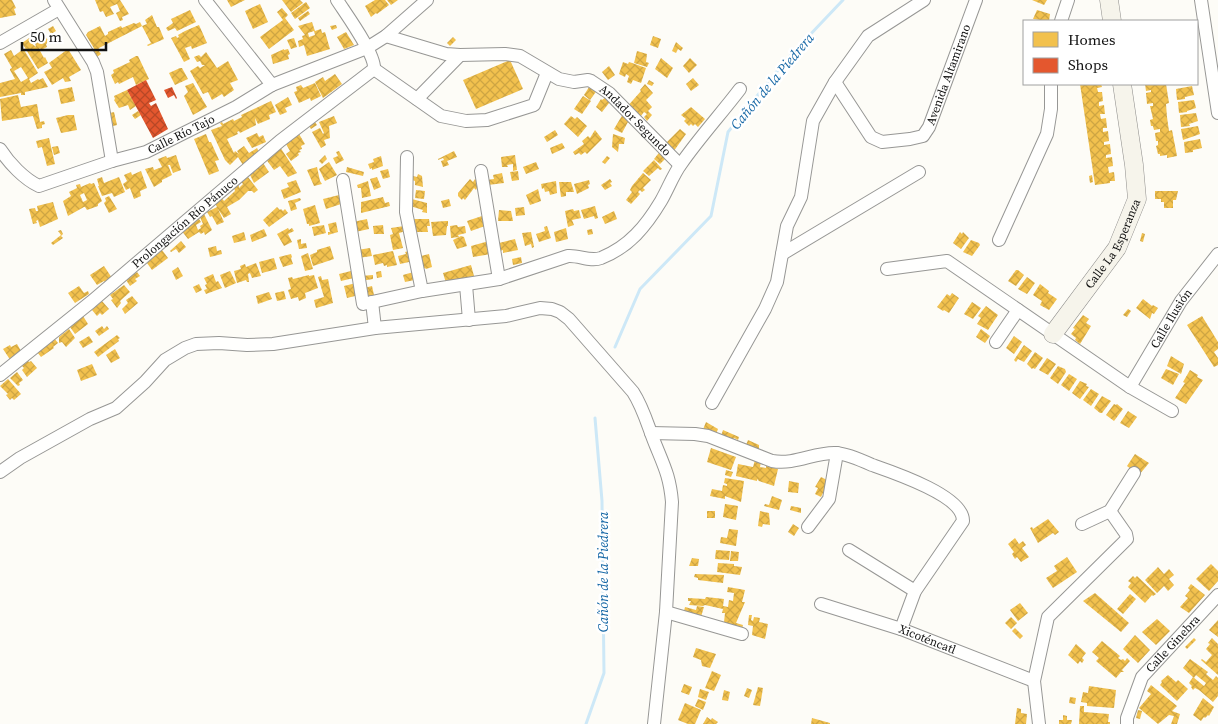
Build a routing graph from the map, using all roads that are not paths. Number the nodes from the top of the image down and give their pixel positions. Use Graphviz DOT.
graph roads {
  1 [pos="205,0"];
  2 [pos="337,0"];
  3 [pos="427,0"];
  4 [pos="924,0"];
  5 [pos="976,0"];
  6 [pos="1068,0"];
  7 [pos="1109,0"];
  8 [pos="1201,0"];
  9 [pos="57,5"];
  10 [pos="1061,20"];
  11 [pos="1112,20"];
  12 [pos="386,36"];
  13 [pos="0,43"];
  14 [pos="367,48"];
  15 [pos="460,55"];
  16 [pos="373,70"];
  17 [pos="547,74"];
  18 [pos="835,82"];
  19 [pos="1051,85"];
  20 [pos="1122,85"];
  21 [pos="272,86"];
  22 [pos="740,89"];
  23 [pos="416,99"];
  24 [pos="1218,113"];
  25 [pos="0,149"];
  26 [pos="407,158"];
  27 [pos="112,161"];
  28 [pos="680,165"];
  29 [pos="481,171"];
  30 [pos="919,172"];
  31 [pos="343,180"];
  32 [pos="999,240"];
  33 [pos="782,254"];
  34 [pos="1218,254"];
  35 [pos="887,269"];
  36 [pos="500,278"];
  37 [pos="466,285"];
  38 [pos="422,291"];
  39 [pos="372,302"];
  40 [pos="1018,310"];
  41 [pos="469,320"];
  42 [pos="375,328"];
  43 [pos="1053,334"];
  44 [pos="996,342"];
  45 [pos="0,375"];
  46 [pos="1130,387"];
  47 [pos="712,403"];
  48 [pos="1172,411"];
  49 [pos="651,433"];
  50 [pos="837,453"];
  51 [pos="0,472"];
  52 [pos="1134,473"];
  53 [pos="1110,511"];
  54 [pos="1082,524"];
  55 [pos="808,527"];
  56 [pos="849,550"];
  57 [pos="915,591"];
  58 [pos="1218,595"];
  59 [pos="821,604"];
  60 [pos="666,612"];
  61 [pos="901,629"];
  62 [pos="742,634"];
  63 [pos="1034,681"];
  64 [pos="654,724"];
  65 [pos="1039,724"];
  66 [pos="1127,724"];
  1 -- 21 [label="street"];
  2 -- 14 [label="street"];
  3 -- 12 [label="street, Calle Río Tajo"];
  4 -- 18 [label="street"];
  5 -- 18 [label="street, Avenida Altamirano"];
  6 -- 10 [label="street"];
  7 -- 11 [label="street"];
  8 -- 24 [label="street"];
  9 -- 13 [label="street"];
  9 -- 27 [label="street"];
  12 -- 14 [label="street, Calle Río Tajo"];
  12 -- 15 [label="street"];
  14 -- 16 [label="street"];
  14 -- 21 [label="street, Calle Río Tajo"];
  15 -- 17 [label="street"];
  15 -- 23 [label="street"];
  16 -- 23 [label="street"];
  16 -- 45 [label="street, Prolongación Río Pánuco"];
  17 -- 23 [label="street"];
  17 -- 28 [label="street, Andador Segundo"];
  18 -- 33 [label="street"];
  19 -- 32 [label="street"];
  20 -- 43 [label="street, Calle La Esperanza"];
  21 -- 27 [label="street, Calle Río Tajo"];
  22 -- 28 [label="street"];
  25 -- 27 [label="street, Calle Río Tajo"];
  26 -- 38 [label="street"];
  28 -- 36 [label="street"];
  29 -- 36 [label="street"];
  30 -- 33 [label="street"];
  31 -- 39 [label="street"];
  33 -- 47 [label="street"];
  34 -- 46 [label="street, Calle Ilusión"];
  35 -- 40 [label="street"];
  36 -- 37 [label="street"];
  37 -- 38 [label="street"];
  37 -- 41 [label="street"];
  38 -- 39 [label="street"];
  39 -- 42 [label="street"];
  40 -- 43 [label="street"];
  40 -- 44 [label="street"];
  41 -- 42 [label="street"];
  41 -- 49 [label="street"];
  42 -- 51 [label="street"];
  43 -- 46 [label="street"];
  46 -- 48 [label="street"];
  49 -- 50 [label="street"];
  49 -- 60 [label="street"];
  50 -- 55 [label="street"];
  50 -- 57 [label="street"];
  52 -- 53 [label="street"];
  53 -- 54 [label="street"];
  53 -- 63 [label="street"];
  56 -- 57 [label="street"];
  57 -- 61 [label="street"];
  58 -- 66 [label="street, Calle Ginebra"];
  59 -- 61 [label="street, Xicoténcatl"];
  60 -- 62 [label="street"];
  60 -- 64 [label="street"];
  61 -- 63 [label="street, Xicoténcatl"];
  63 -- 65 [label="street"];
}
